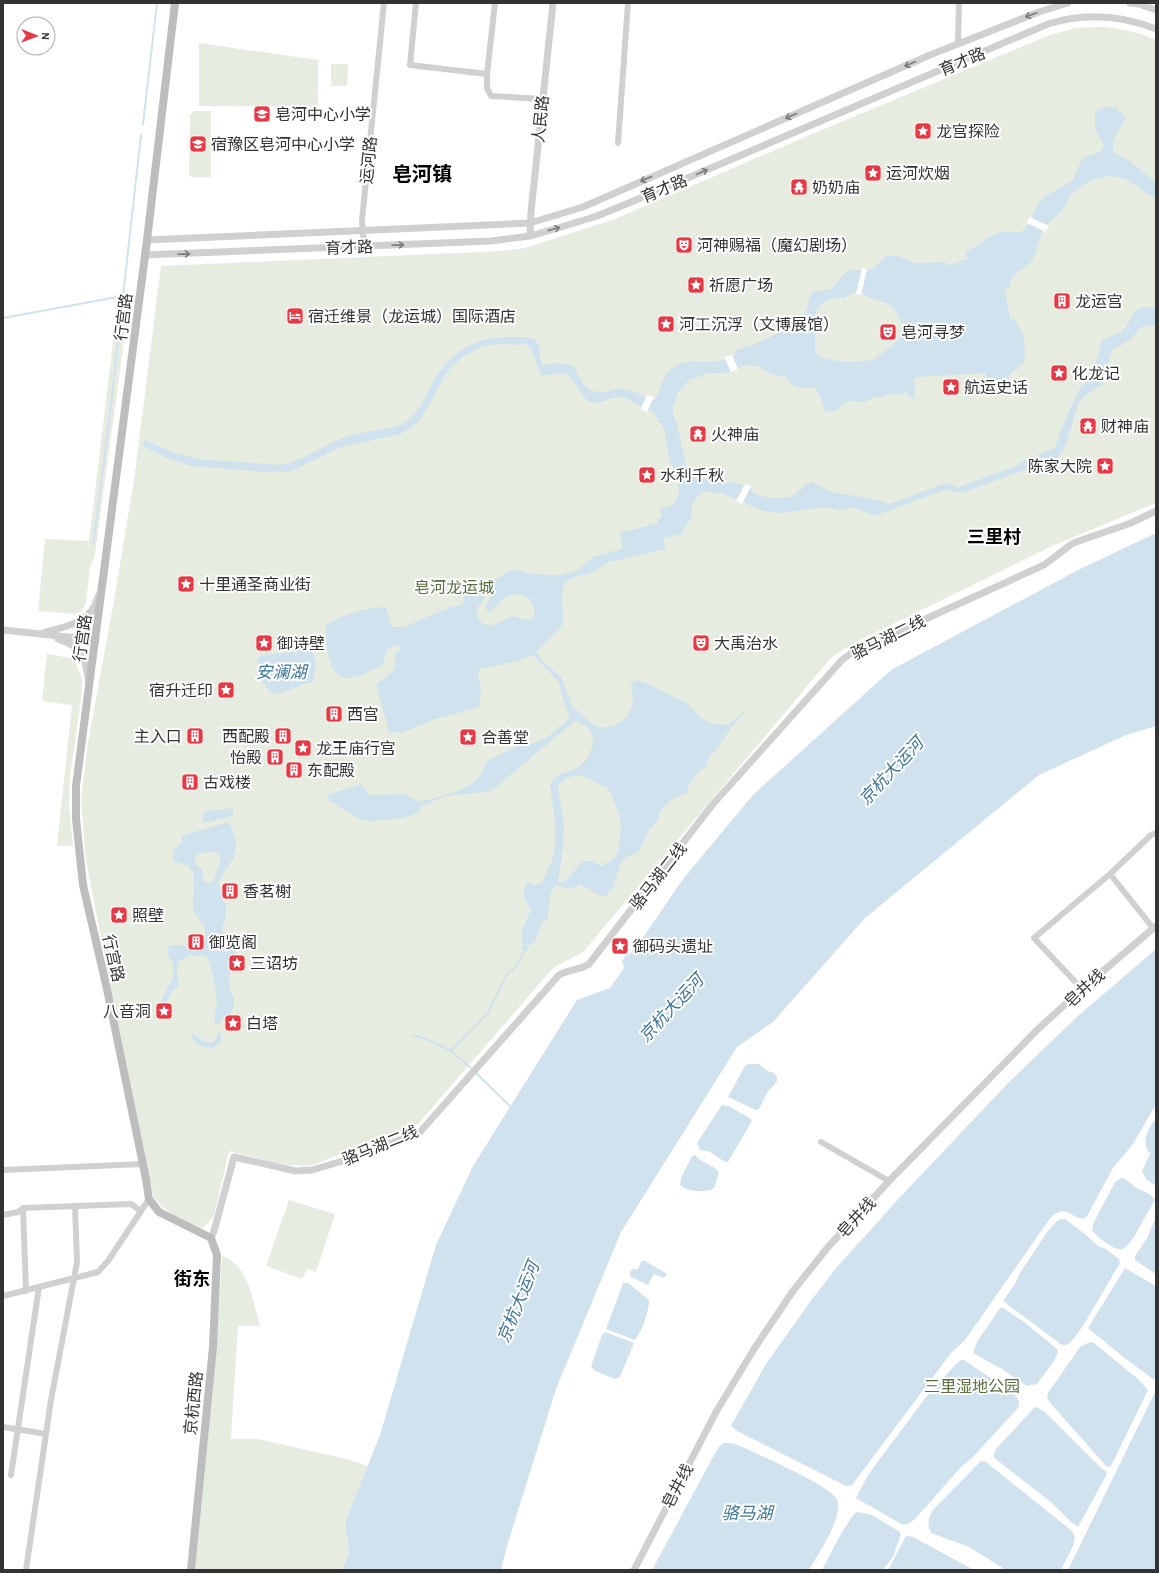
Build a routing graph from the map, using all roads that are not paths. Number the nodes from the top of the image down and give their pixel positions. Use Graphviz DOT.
graph roads {
  1 [pos="175,3"];
  2 [pos="384,3"];
  3 [pos="416,3"];
  4 [pos="495,3"];
  5 [pos="553,3"];
  6 [pos="628,3"];
  7 [pos="959,3"];
  8 [pos="1068,3"];
  9 [pos="1130,3"];
  10 [pos="1156,10"];
  11 [pos="1156,28"];
  12 [pos="958,44"];
  13 [pos="487,74"];
  14 [pos="542,99"];
  15 [pos="618,143"];
  16 [pos="530,223"];
  17 [pos="363,231"];
  18 [pos="530,236"];
  19 [pos="147,240"];
  20 [pos="364,246"];
  21 [pos="145,255"];
  22 [pos="1156,511"];
  23 [pos="103,586"];
  24 [pos="3,630"];
  25 [pos="41,634"];
  26 [pos="96,640"];
  27 [pos="89,687"];
  28 [pos="1156,833"];
  29 [pos="1110,874"];
  30 [pos="1154,927"];
  31 [pos="1082,989"];
  32 [pos="821,1142"];
  33 [pos="143,1164"];
  34 [pos="3,1170"];
  35 [pos="889,1181"];
  36 [pos="148,1199"];
  37 [pos="75,1206"];
  38 [pos="23,1208"];
  39 [pos="141,1210"];
  40 [pos="3,1214"];
  41 [pos="211,1238"];
  42 [pos="74,1278"];
  43 [pos="40,1287"];
  44 [pos="26,1291"];
  45 [pos="3,1296"];
  46 [pos="3,1428"];
  47 [pos="18,1430"];
  48 [pos="46,1434"];
  49 [pos="11,1475"];
  50 [pos="26,1570"];
  51 [pos="191,1570"];
  52 [pos="634,1570"];
  1 -- 19 [label="main road, 行宫路"];
  2 -- 17 [label="street, 运河路"];
  3 -- 13 [label="street"];
  4 -- 13 [label="street"];
  5 -- 14 [label="street, 人民路"];
  6 -- 15 [label="street"];
  7 -- 12 [label="street"];
  8 -- 12 [label="street, 育才路, one-way"];
  9 -- 10 [label="street"];
  18 -- 11 [label="street, 育才路, one-way"];
  12 -- 16 [label="street, 育才路, one-way"];
  13 -- 14 [label="street"];
  14 -- 16 [label="street, 人民路"];
  16 -- 17 [label="street, 育才路"];
  16 -- 18 [label="street, 人民路"];
  17 -- 19 [label="street, 育才路"];
  17 -- 20 [label="street, 运河路"];
  20 -- 18 [label="street, 育才路, one-way"];
  19 -- 21 [label="main road, 行宫路"];
  21 -- 20 [label="street, 育才路, one-way"];
  21 -- 23 [label="main road, 行宫路"];
  22 -- 41 [label="street, 骆马湖二线"];
  23 -- 25 [label="street"];
  23 -- 26 [label="main road, 行宫路"];
  24 -- 25 [label="street"];
  25 -- 26 [label="street"];
  25 -- 27 [label="street"];
  26 -- 27 [label="main road, 行宫路"];
  27 -- 33 [label="main road, 行宫路"];
  28 -- 29 [label="street"];
  29 -- 30 [label="street"];
  29 -- 31 [label="street"];
  30 -- 31 [label="street, 皂井线"];
  31 -- 35 [label="street, 皂井线"];
  32 -- 35 [label="street"];
  33 -- 34 [label="street"];
  33 -- 36 [label="main road, 行宫路"];
  35 -- 52 [label="street, 皂井线"];
  36 -- 39 [label="street"];
  36 -- 41 [label="main road"];
  37 -- 38 [label="street"];
  37 -- 39 [label="street"];
  37 -- 42 [label="street"];
  38 -- 40 [label="street"];
  38 -- 44 [label="street"];
  39 -- 42 [label="street"];
  41 -- 51 [label="main road, 京杭西路"];
  42 -- 43 [label="street"];
  42 -- 48 [label="street"];
  43 -- 44 [label="street"];
  43 -- 47 [label="street"];
  44 -- 45 [label="street"];
  46 -- 47 [label="street"];
  47 -- 48 [label="street"];
  47 -- 49 [label="street"];
  48 -- 50 [label="street"];
}
